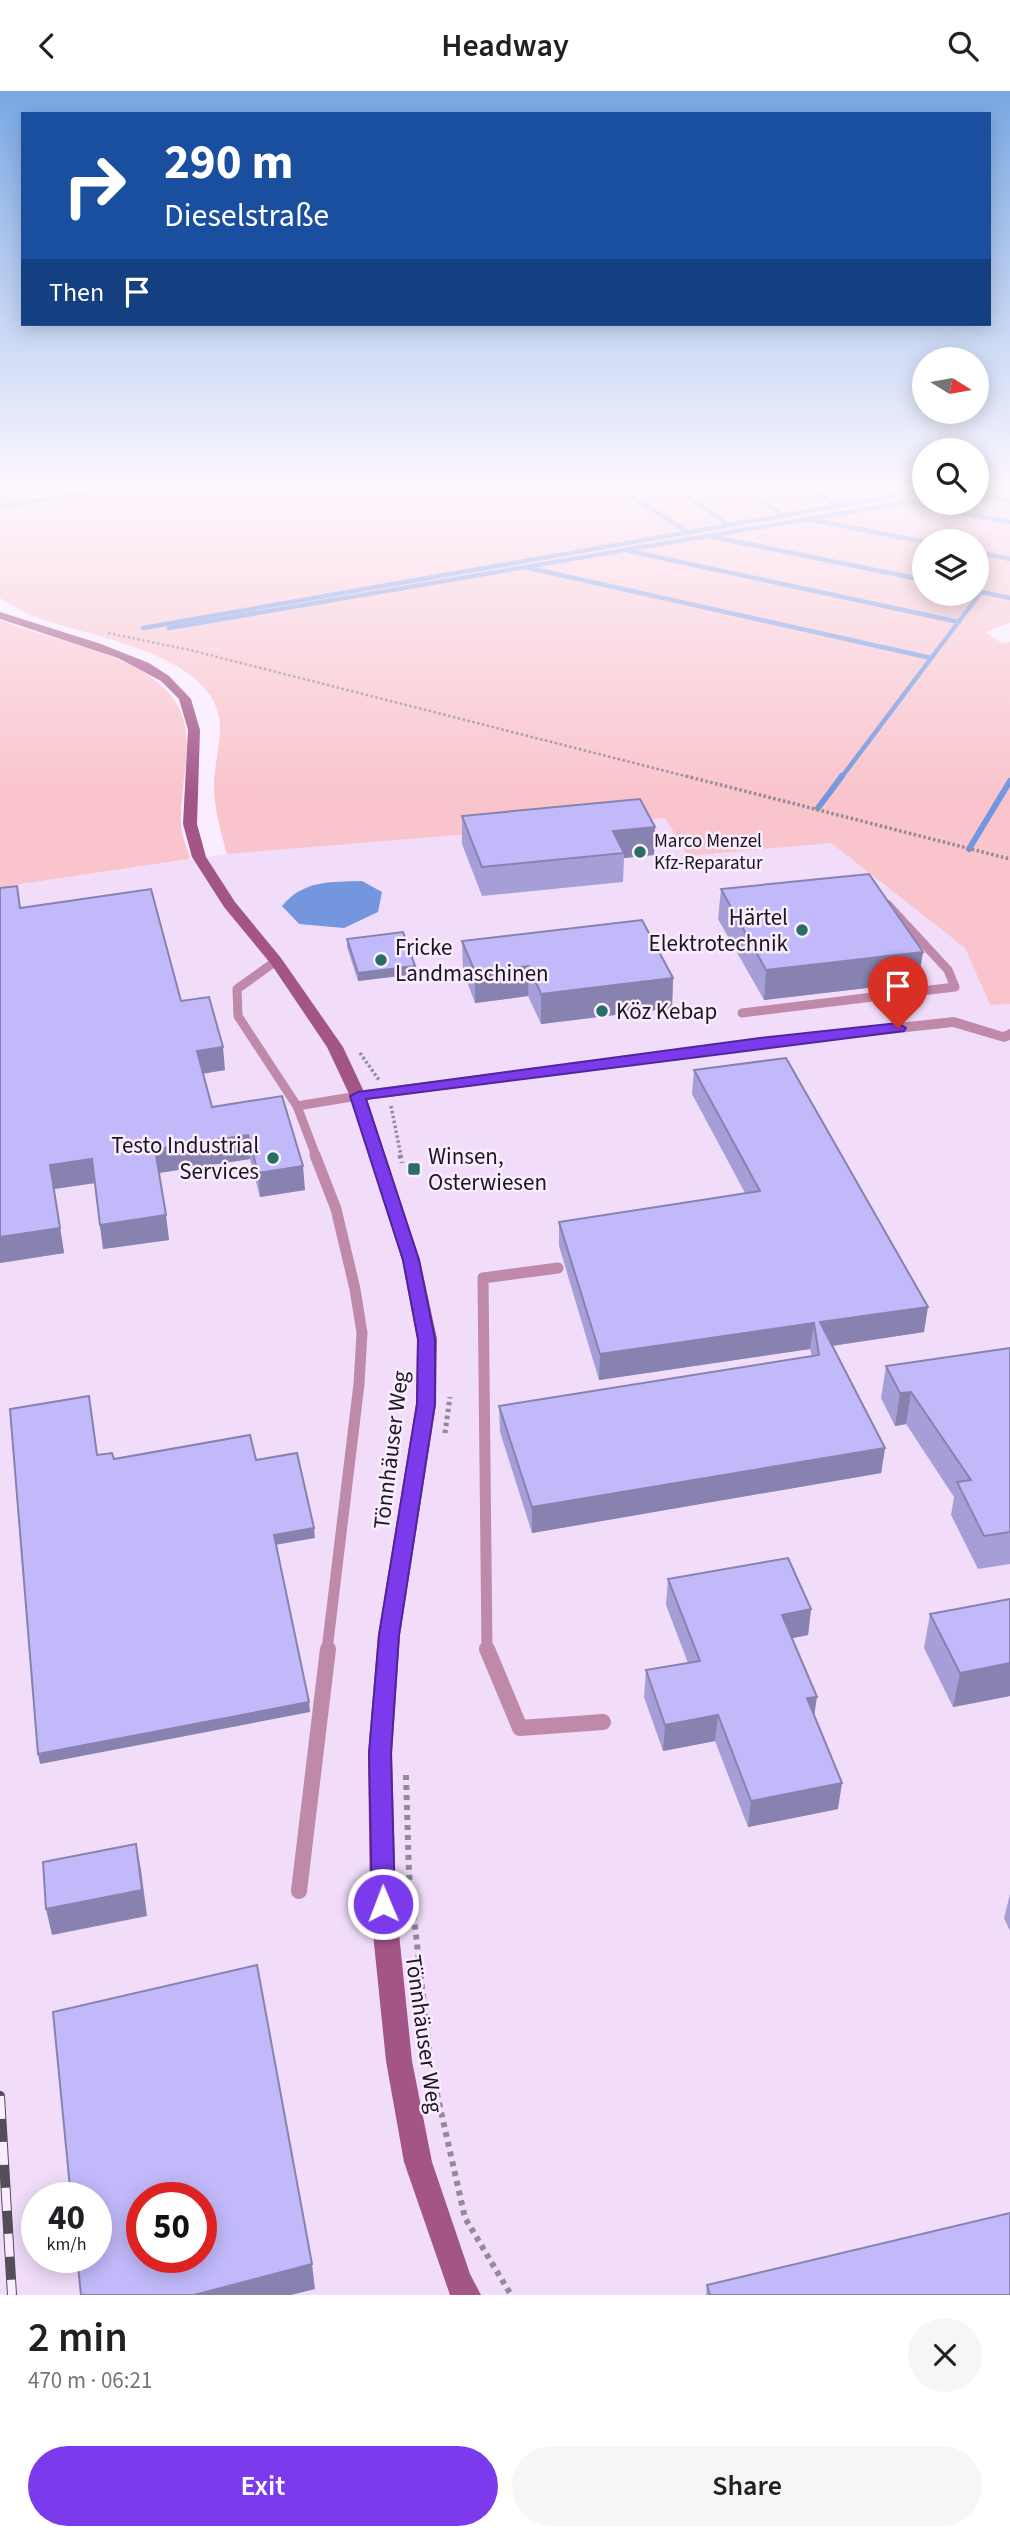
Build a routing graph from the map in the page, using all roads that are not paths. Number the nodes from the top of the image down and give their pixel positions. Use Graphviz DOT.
graph roads {
  1 [pos="0,615"];
  2 [pos="882,898"];
  3 [pos="276,961"];
  4 [pos="742,1013"];
  5 [pos="1008,1038"];
  6 [pos="358,1096"];
  7 [pos="297,1106"];
  8 [pos="558,1268"];
  9 [pos="603,1722"];
  10 [pos="299,1891"];
  11 [pos="466,2295"];
  1 -- 3 [label="main road, Tönnhäuser Weg"];
  2 -- 4 [label="lane"];
  3 -- 6 [label="main road, Tönnhäuser Weg"];
  3 -- 7 [label="lane"];
  5 -- 6 [label="street"];
  6 -- 7 [label="lane"];
  6 -- 11 [label="main road, Tönnhäuser Weg"];
  7 -- 10 [label="lane"];
  8 -- 9 [label="lane"];
}
